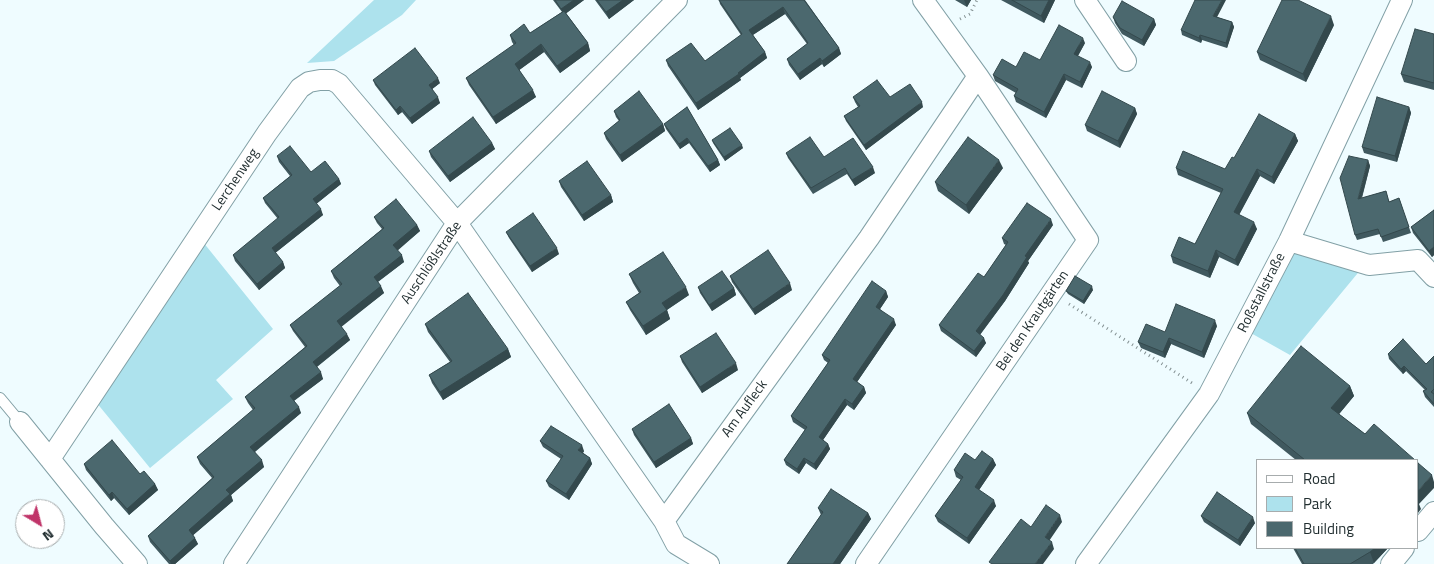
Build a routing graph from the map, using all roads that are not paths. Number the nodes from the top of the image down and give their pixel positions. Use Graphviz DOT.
graph roads {
  1 [pos="677,0"];
  2 [pos="923,0"];
  3 [pos="1085,0"];
  4 [pos="1402,0"];
  5 [pos="1126,60"];
  6 [pos="978,76"];
  7 [pos="457,223"];
  8 [pos="1289,241"];
  9 [pos="1434,277"];
  10 [pos="0,398"];
  11 [pos="20,422"];
  12 [pos="50,459"];
  13 [pos="1434,512"];
  14 [pos="664,521"];
  15 [pos="1419,530"];
  16 [pos="1403,549"];
  17 [pos="137,564"];
  18 [pos="234,564"];
  19 [pos="709,564"];
  20 [pos="866,564"];
  21 [pos="1086,564"];
  22 [pos="1391,564"];
  1 -- 7 [label="street, Auschlößlstraße"];
  2 -- 6 [label="street"];
  3 -- 5 [label="street"];
  4 -- 8 [label="street, Roßstallstraße"];
  6 -- 14 [label="street, Am Aufleck"];
  6 -- 20 [label="street, Bei den Krautgärten"];
  7 -- 12 [label="street, Lerchenweg"];
  7 -- 14 [label="street"];
  7 -- 18 [label="street, Auschlößlstraße"];
  8 -- 9 [label="street"];
  8 -- 21 [label="street, Roßstallstraße"];
  10 -- 11 [label="lane"];
  11 -- 12 [label="street"];
  12 -- 17 [label="street"];
  13 -- 15 [label="street"];
  14 -- 19 [label="street"];
  16 -- 22 [label="street"];
}
